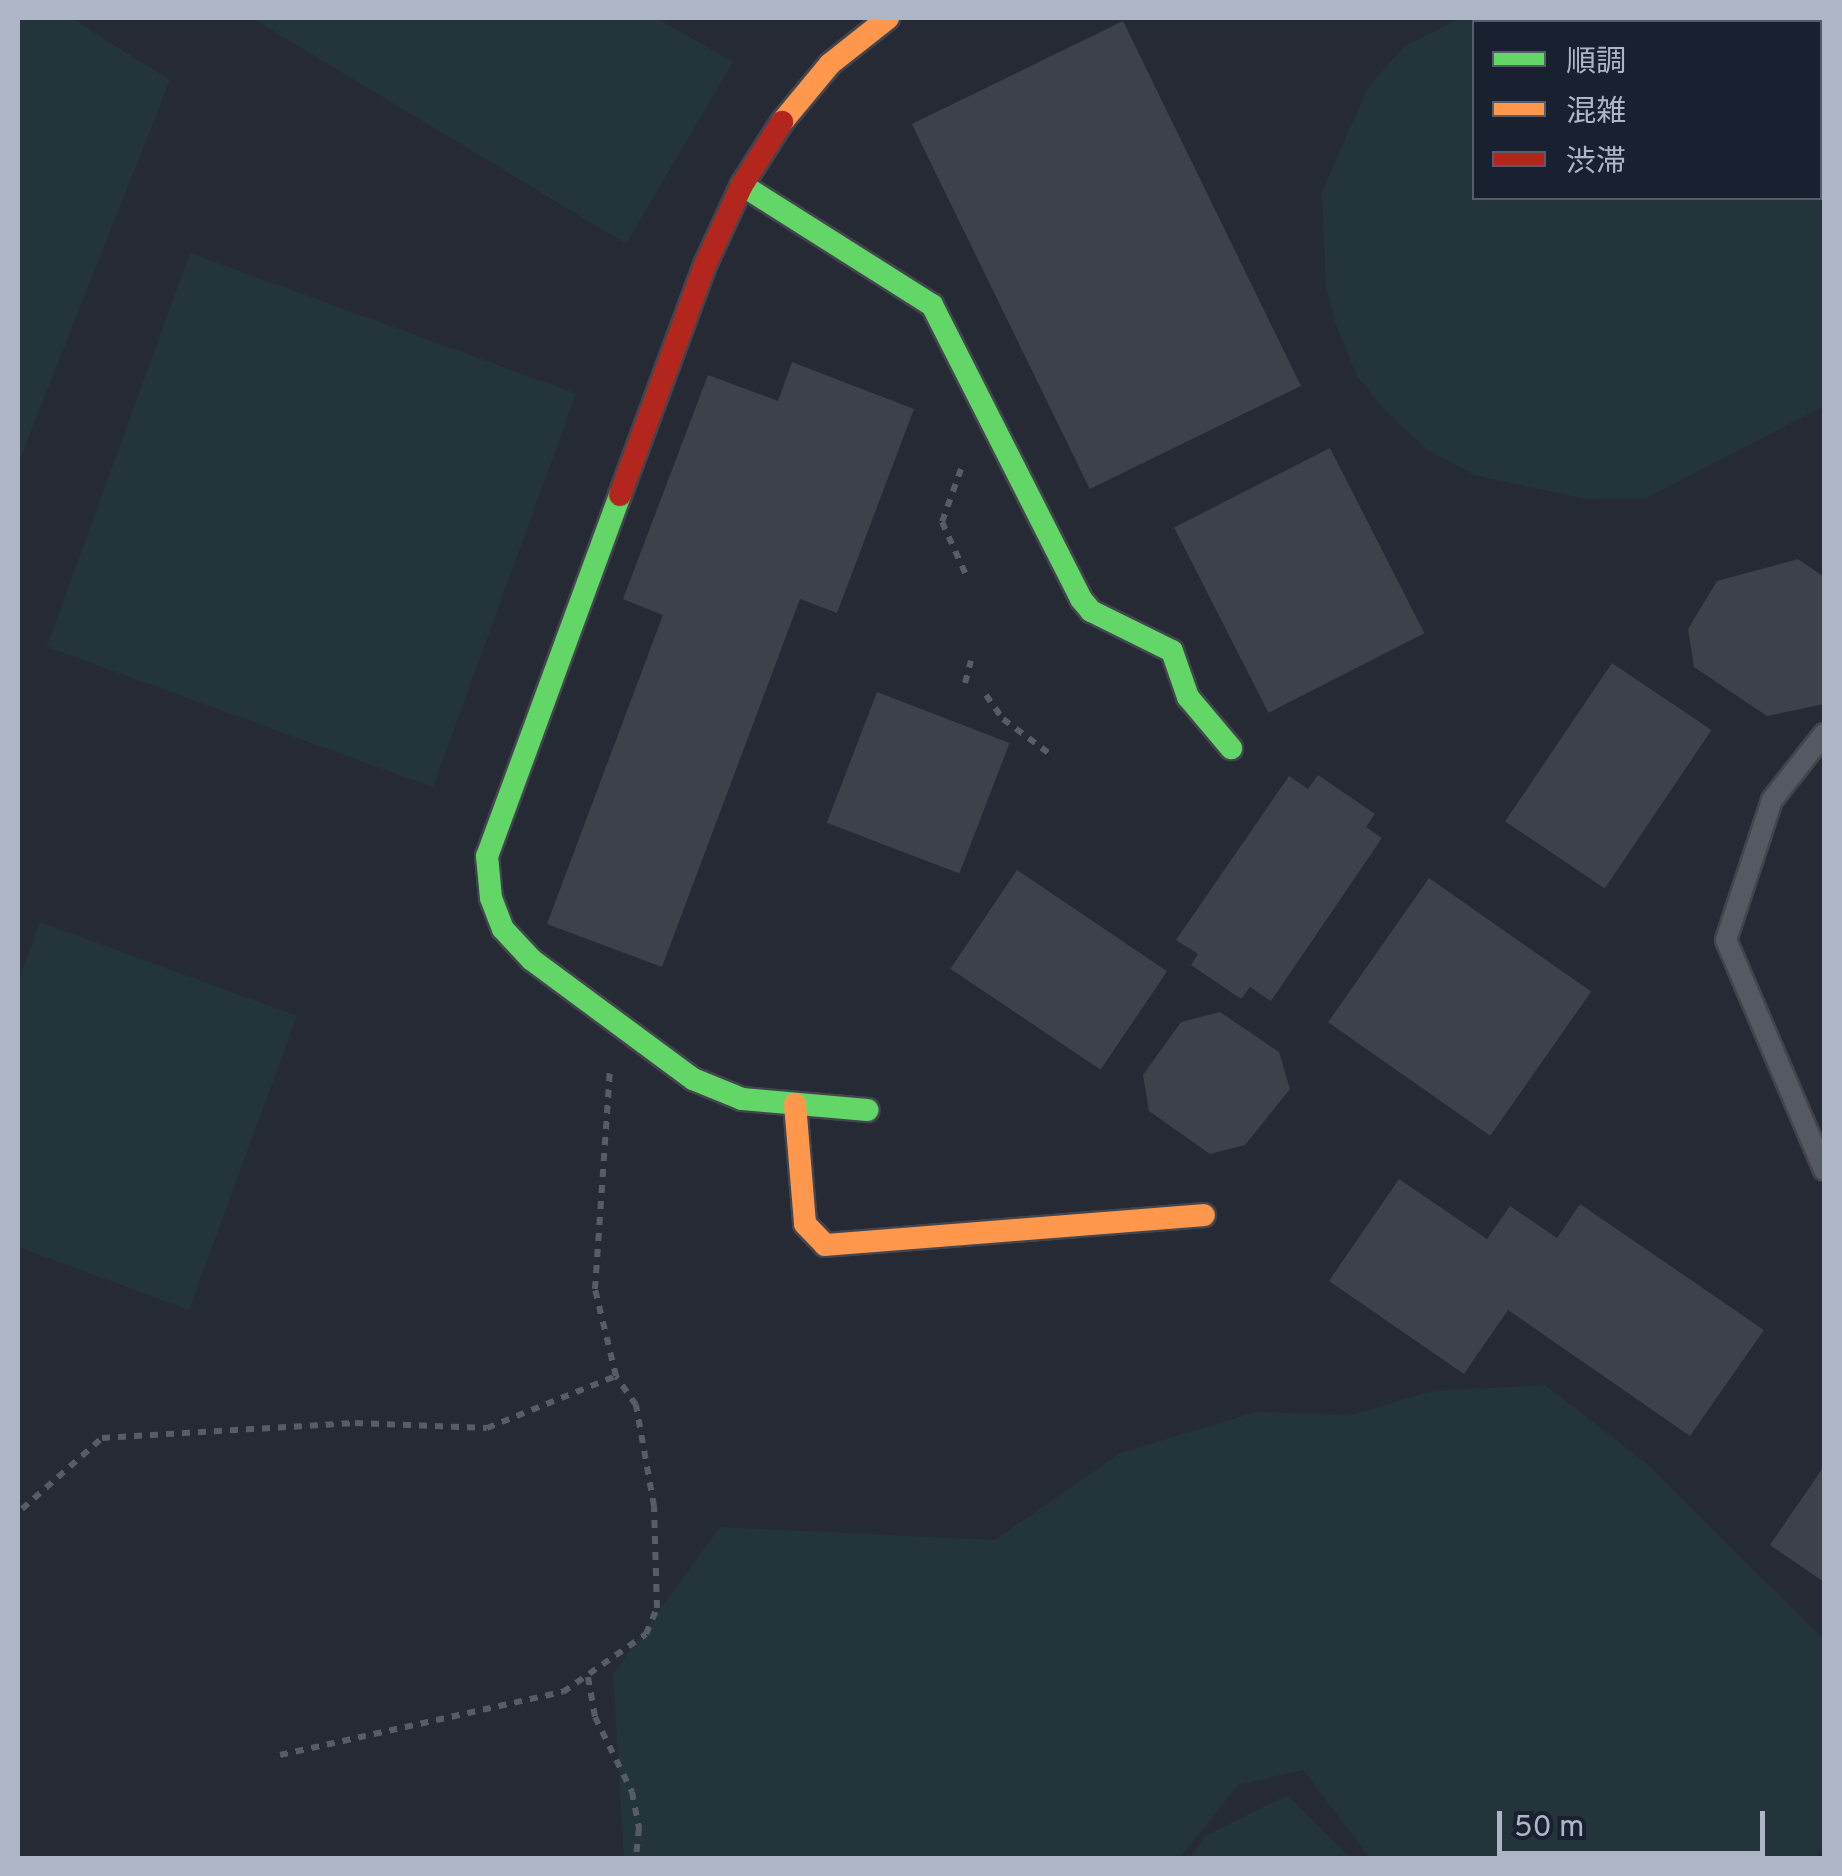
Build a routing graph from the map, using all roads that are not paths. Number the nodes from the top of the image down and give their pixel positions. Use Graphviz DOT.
graph roads {
  1 [pos="888,18"];
  2 [pos="742,185"];
  3 [pos="1824,734"];
  4 [pos="1231,748"];
  5 [pos="795,1104"];
  6 [pos="868,1110"];
  7 [pos="1824,1170"];
  8 [pos="1204,1215"];
  1 -- 2 [label="street"];
  2 -- 4 [label="street"];
  2 -- 5 [label="street"];
  3 -- 7 [label="lane"];
  5 -- 6 [label="street"];
  5 -- 8 [label="street"];
}
